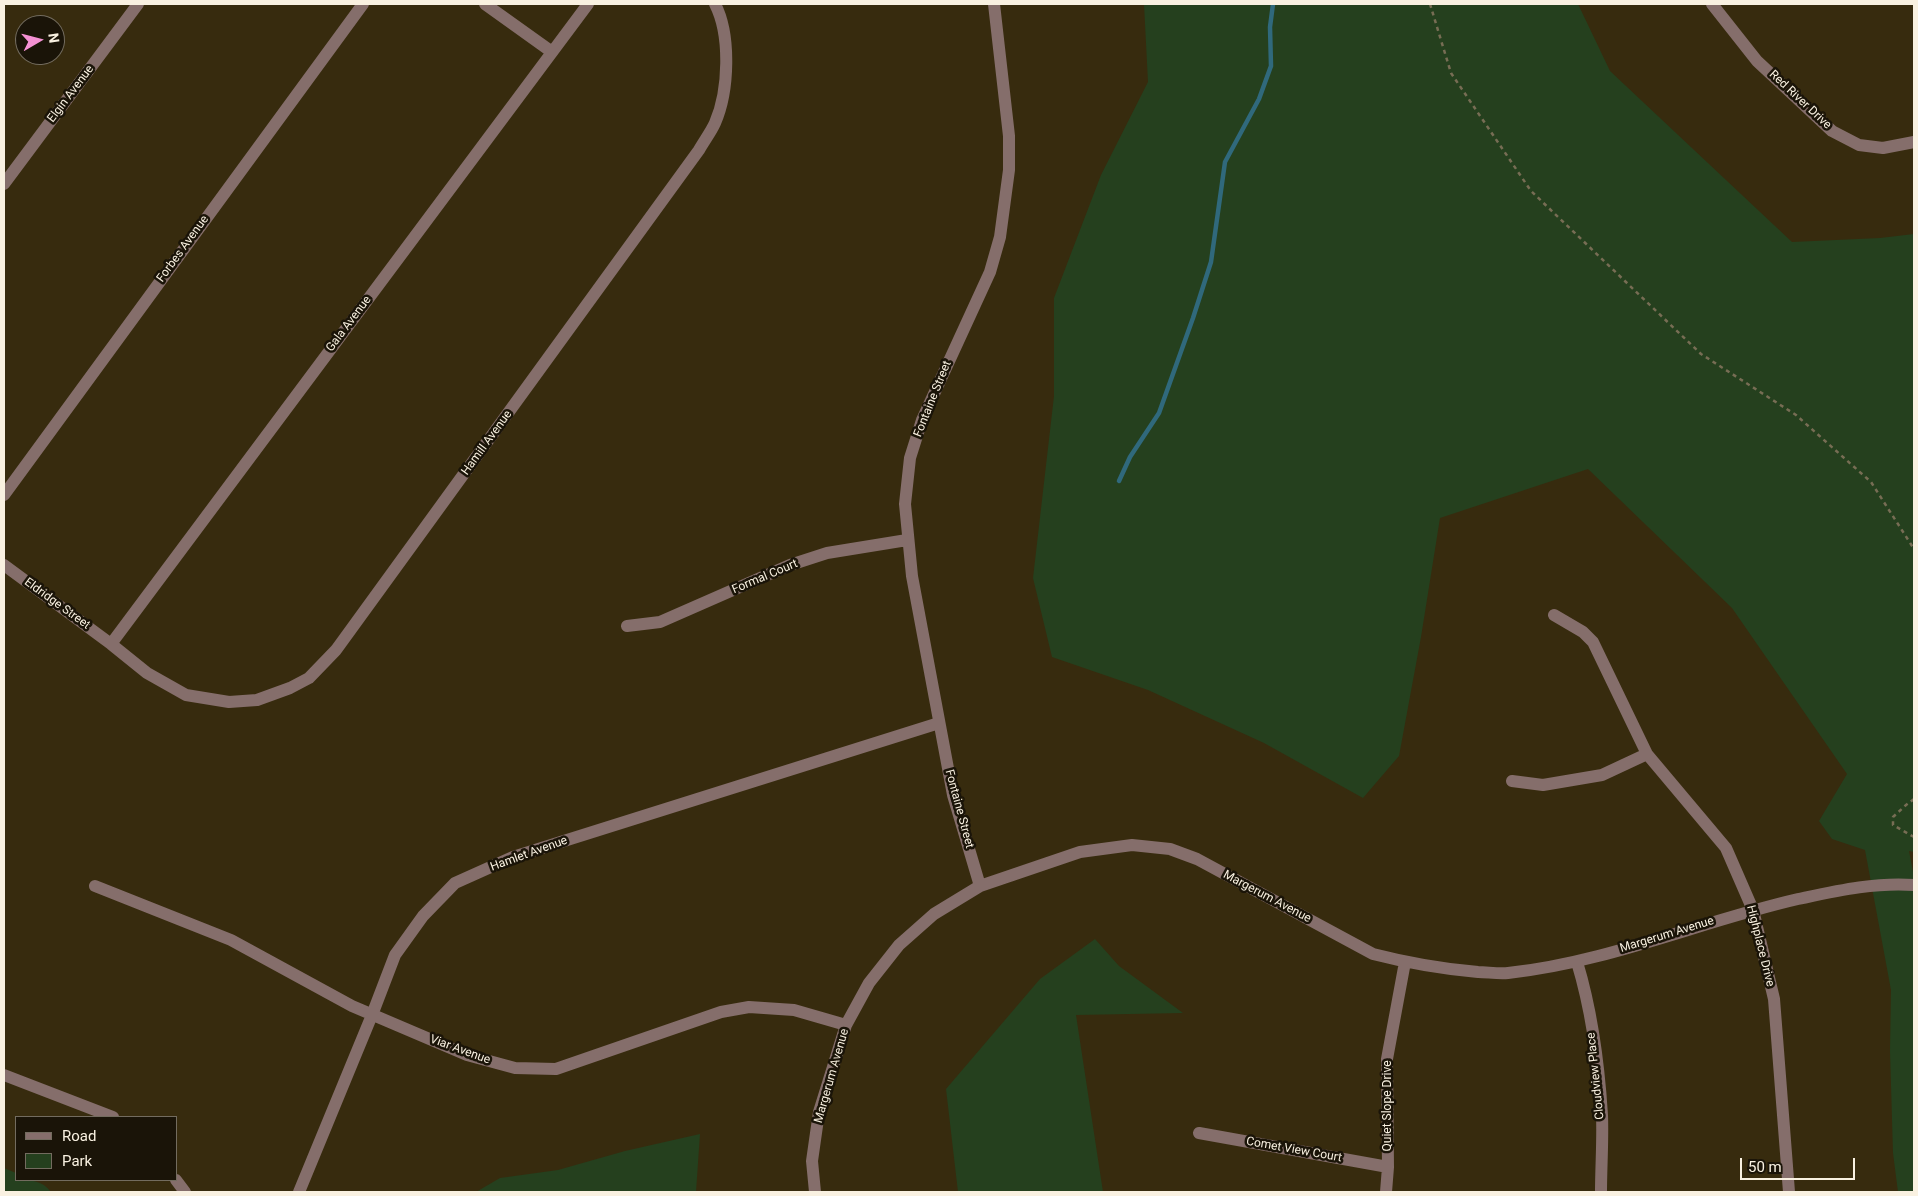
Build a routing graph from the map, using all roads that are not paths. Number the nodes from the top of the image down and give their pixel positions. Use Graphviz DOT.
graph roads {
  1 [pos="138,4"];
  2 [pos="362,4"];
  3 [pos="485,4"];
  4 [pos="588,4"];
  5 [pos="715,4"];
  6 [pos="994,4"];
  7 [pos="1712,4"];
  8 [pos="552,52"];
  9 [pos="1914,142"];
  10 [pos="4,184"];
  11 [pos="4,495"];
  12 [pos="907,540"];
  13 [pos="4,565"];
  14 [pos="1554,615"];
  15 [pos="627,626"];
  16 [pos="110,644"];
  17 [pos="939,723"];
  18 [pos="1647,754"];
  19 [pos="1512,781"];
  20 [pos="1914,885"];
  21 [pos="95,886"];
  22 [pos="980,886"];
  23 [pos="1753,910"];
  24 [pos="1405,962"];
  25 [pos="1577,962"];
  26 [pos="372,1016"];
  27 [pos="846,1025"];
  28 [pos="4,1075"];
  29 [pos="110,1116"];
  30 [pos="1199,1133"];
  31 [pos="1388,1167"];
  32 [pos="177,1181"];
  33 [pos="185,1192"];
  34 [pos="300,1192"];
  35 [pos="815,1192"];
  36 [pos="1386,1192"];
  37 [pos="1600,1192"];
  38 [pos="1789,1192"];
  1 -- 10 [label="street, Elgin Avenue"];
  2 -- 11 [label="street, Forbes Avenue"];
  3 -- 8 [label="street"];
  4 -- 8 [label="street, Gala Avenue"];
  5 -- 16 [label="street, Hamill Avenue"];
  6 -- 12 [label="street, Fontaine Street"];
  7 -- 9 [label="street, Red River Drive"];
  8 -- 16 [label="street, Gala Avenue"];
  12 -- 15 [label="street, Formal Court"];
  12 -- 17 [label="street, Fontaine Street"];
  13 -- 16 [label="street, Eldridge Street"];
  14 -- 18 [label="street, Highplace Drive"];
  17 -- 22 [label="street, Fontaine Street"];
  17 -- 26 [label="street, Hamlet Avenue"];
  18 -- 19 [label="street"];
  18 -- 23 [label="street, Highplace Drive"];
  20 -- 23 [label="street, Margerum Avenue"];
  21 -- 26 [label="street, Viar Avenue"];
  22 -- 24 [label="street, Margerum Avenue"];
  22 -- 27 [label="street, Margerum Avenue"];
  23 -- 25 [label="street, Margerum Avenue"];
  23 -- 38 [label="street, Highplace Drive"];
  24 -- 25 [label="street, Margerum Avenue"];
  24 -- 31 [label="street, Quiet Slope Drive"];
  25 -- 37 [label="street, Cloudview Place"];
  26 -- 27 [label="street, Viar Avenue"];
  26 -- 34 [label="street, Hamlet Avenue"];
  27 -- 35 [label="street, Margerum Avenue"];
  28 -- 29 [label="street"];
  30 -- 31 [label="street, Comet View Court"];
  31 -- 36 [label="street, Quiet Slope Drive"];
  32 -- 33 [label="street"];
}
